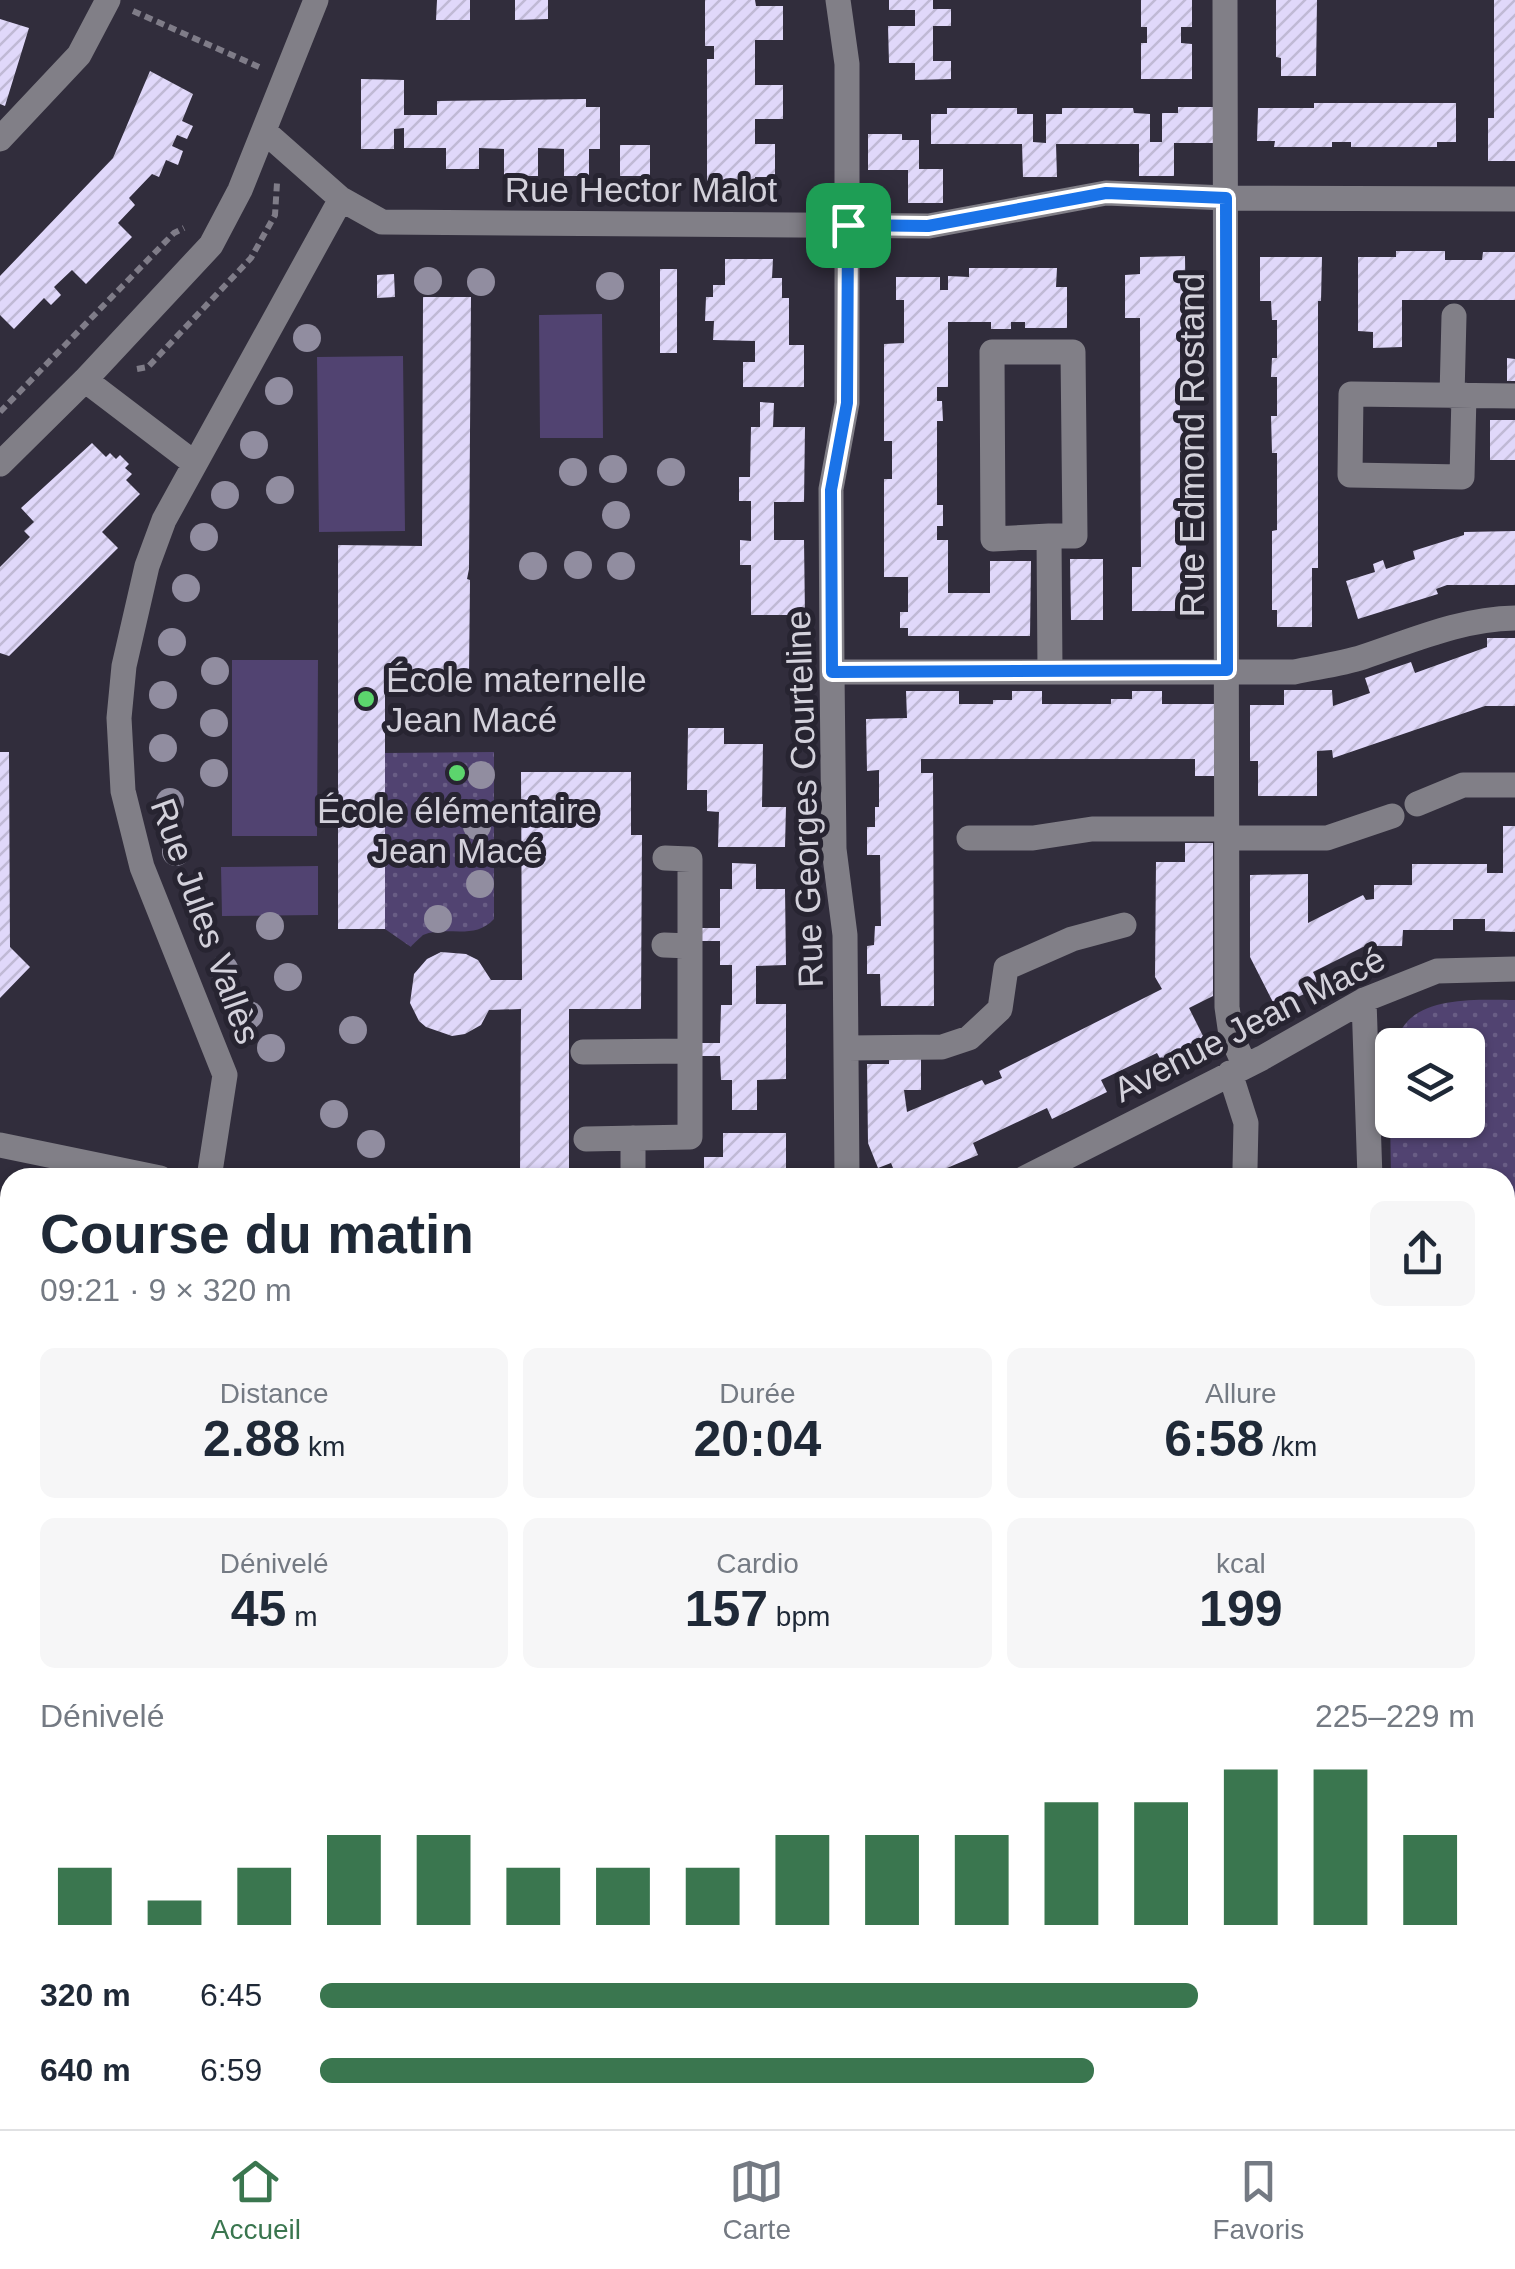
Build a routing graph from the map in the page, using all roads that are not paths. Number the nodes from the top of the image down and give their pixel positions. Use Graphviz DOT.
graph roads {
  1 [pos="316,0"];
  2 [pos="838,0"];
  3 [pos="1225,0"];
  4 [pos="117,4"];
  5 [pos="264,131"];
  6 [pos="0,140"];
  7 [pos="1226,198"];
  8 [pos="341,199"];
  9 [pos="1515,199"];
  10 [pos="848,225"];
  11 [pos="1454,316"];
  12 [pos="85,380"];
  13 [pos="1458,395"];
  14 [pos="1515,396"];
  15 [pos="194,463"];
  16 [pos="0,464"];
  17 [pos="1049,536"];
  18 [pos="1515,618"];
  19 [pos="1050,670"];
  20 [pos="1227,670"];
  21 [pos="832,672"];
  22 [pos="1515,785"];
  23 [pos="1417,804"];
  24 [pos="1392,816"];
  25 [pos="1227,833"];
  26 [pos="969,838"];
  27 [pos="665,858"];
  28 [pos="1124,925"];
  29 [pos="664,945"];
  30 [pos="690,946"];
  31 [pos="1515,969"];
  32 [pos="1364,1000"];
  33 [pos="848,1048"];
  34 [pos="690,1051"];
  35 [pos="583,1052"];
  36 [pos="1238,1069"];
  37 [pos="633,1138"];
  38 [pos="586,1139"];
  39 [pos="0,1145"];
  40 [pos="112,1168"];
  41 [pos="211,1168"];
  42 [pos="633,1168"];
  43 [pos="847,1168"];
  44 [pos="1045,1168"];
  45 [pos="1245,1168"];
  46 [pos="1370,1168"];
  1 -- 5 [label="street"];
  2 -- 10 [label="street, Rue Georges Courteline"];
  3 -- 7 [label="street, Rue Edmond Rostand"];
  4 -- 6 [label="street"];
  5 -- 8 [label="street, Rue Hector Malot"];
  5 -- 12 [label="street"];
  7 -- 9 [label="street, Rue Hector Malot"];
  7 -- 10 [label="street, Rue Hector Malot"];
  7 -- 20 [label="street, Rue Edmond Rostand"];
  8 -- 10 [label="street, Rue Hector Malot"];
  8 -- 15 [label="street, Rue Jules Vallès"];
  10 -- 21 [label="street, Rue Georges Courteline"];
  11 -- 13 [label="street"];
  12 -- 15 [label="street"];
  12 -- 16 [label="street"];
  13 -- 13 [label="street"];
  13 -- 14 [label="street"];
  15 -- 41 [label="street, Rue Jules Vallès"];
  17 -- 17 [label="street"];
  17 -- 19 [label="street"];
  18 -- 20 [label="street"];
  19 -- 20 [label="street"];
  19 -- 21 [label="street"];
  20 -- 25 [label="street, Rue Edmond Rostand"];
  21 -- 33 [label="street, Rue Georges Courteline"];
  22 -- 23 [label="street"];
  24 -- 25 [label="street"];
  25 -- 26 [label="street"];
  25 -- 36 [label="street, Rue Edmond Rostand"];
  27 -- 30 [label="street"];
  28 -- 33 [label="street"];
  29 -- 30 [label="street"];
  30 -- 34 [label="street"];
  31 -- 32 [label="street, Avenue Jean Macé"];
  32 -- 36 [label="street, Avenue Jean Macé"];
  32 -- 46 [label="street"];
  33 -- 43 [label="street, Rue Georges Courteline"];
  34 -- 35 [label="street"];
  34 -- 37 [label="street"];
  36 -- 44 [label="street, Avenue Jean Macé"];
  36 -- 45 [label="street, Rue Edmond Rostand"];
  37 -- 38 [label="street"];
  37 -- 42 [label="street"];
  39 -- 40 [label="street"];
}
